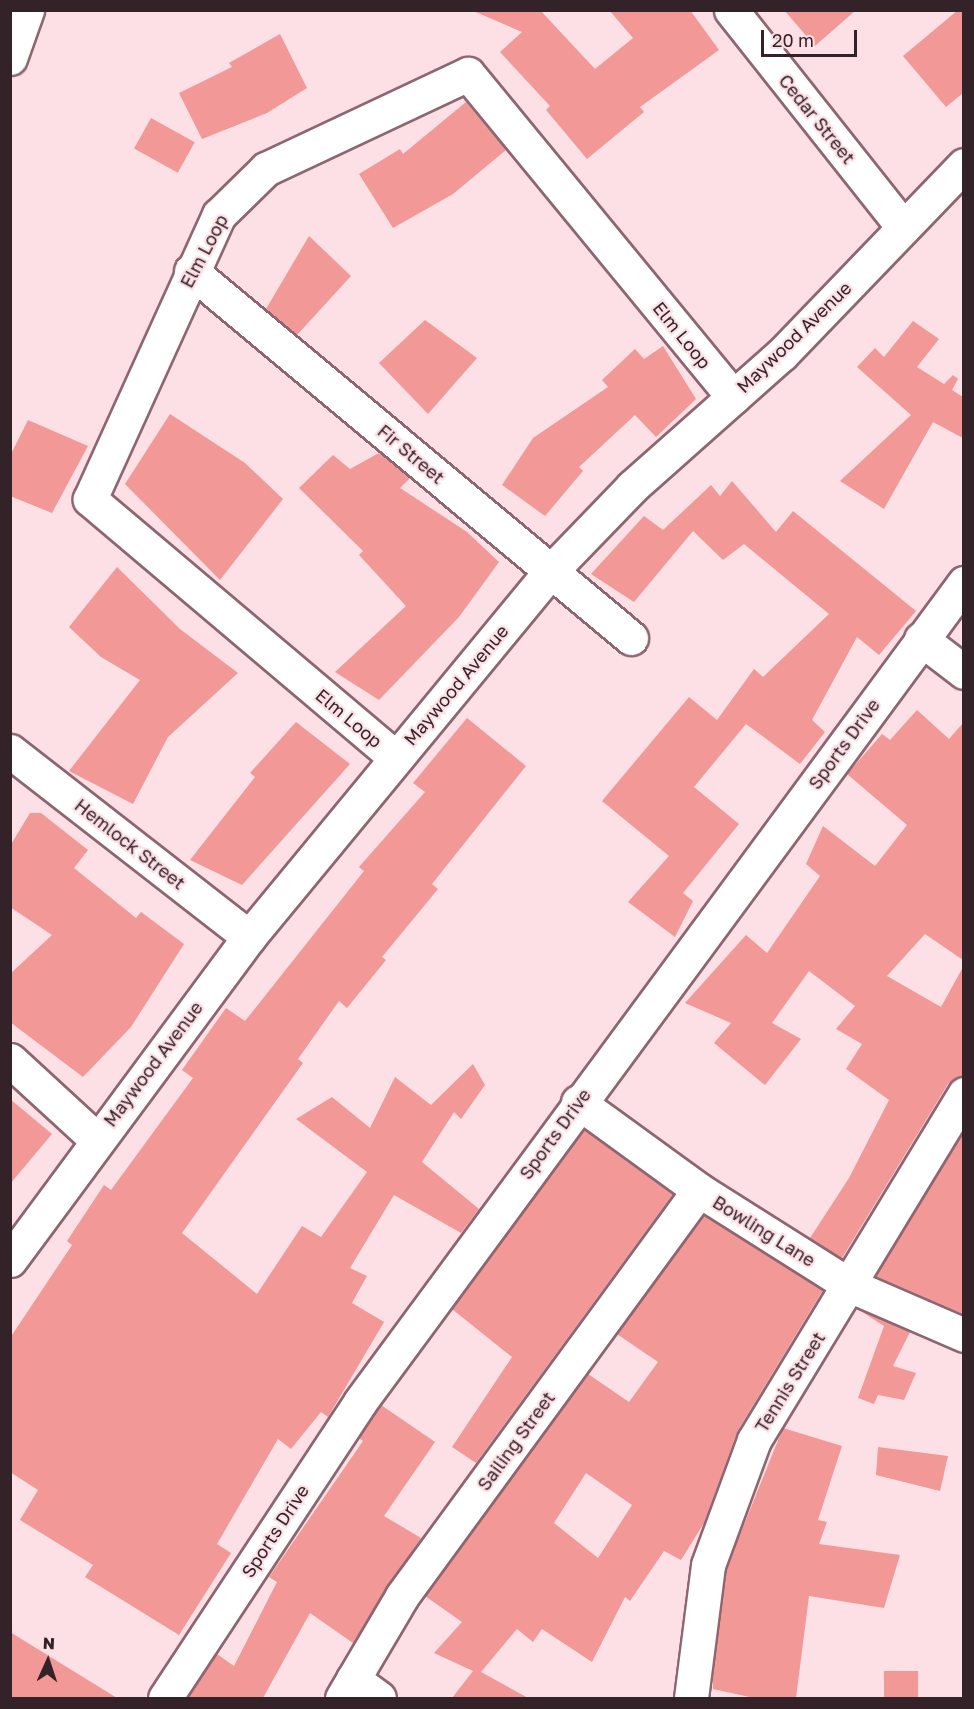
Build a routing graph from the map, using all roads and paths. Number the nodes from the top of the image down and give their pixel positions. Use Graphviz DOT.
graph roads {
  1 [pos="27,10"];
  2 [pos="731,10"];
  3 [pos="10,58"];
  4 [pos="963,165"];
  5 [pos="903,226"];
  6 [pos="191,271"];
  7 [pos="733,397"];
  8 [pos="551,571"];
  9 [pos="963,583"];
  10 [pos="631,638"];
  11 [pos="921,639"];
  12 [pos="963,672"];
  13 [pos="10,751"];
  14 [pos="396,758"];
  15 [pos="249,937"];
  16 [pos="10,1060"];
  17 [pos="963,1094"];
  18 [pos="578,1102"];
  19 [pos="96,1139"];
  20 [pos="699,1190"];
  21 [pos="10,1260"];
  22 [pos="851,1286"];
  23 [pos="963,1335"];
  24 [pos="348,1689"];
  25 [pos="165,1698"];
  26 [pos="379,1698"];
  27 [pos="691,1698"];
  1 -- 3 [label="street"];
  2 -- 5 [label="street, Cedar Street"];
  4 -- 5 [label="street, Maywood Avenue"];
  5 -- 7 [label="street, Maywood Avenue"];
  6 -- 7 [label="street, Elm Loop"];
  6 -- 8 [label="street, Fir Street"];
  6 -- 14 [label="street, Elm Loop"];
  7 -- 8 [label="street, Maywood Avenue"];
  8 -- 10 [label="street, Fir Street"];
  8 -- 14 [label="street, Maywood Avenue"];
  9 -- 11 [label="street, Sports Drive"];
  11 -- 12 [label="street"];
  11 -- 18 [label="street, Sports Drive"];
  13 -- 15 [label="street, Hemlock Street"];
  14 -- 15 [label="street, Maywood Avenue"];
  15 -- 19 [label="street, Maywood Avenue"];
  16 -- 19 [label="street"];
  17 -- 22 [label="street, Tennis Street"];
  18 -- 20 [label="street, Bowling Lane"];
  18 -- 25 [label="street, Sports Drive"];
  19 -- 21 [label="street, Maywood Avenue"];
  20 -- 22 [label="street, Bowling Lane"];
  20 -- 24 [label="street, Sailing Street"];
  22 -- 23 [label="street, Bowling Lane"];
  22 -- 27 [label="street, Tennis Street"];
  24 -- 26 [label="street"];
}
